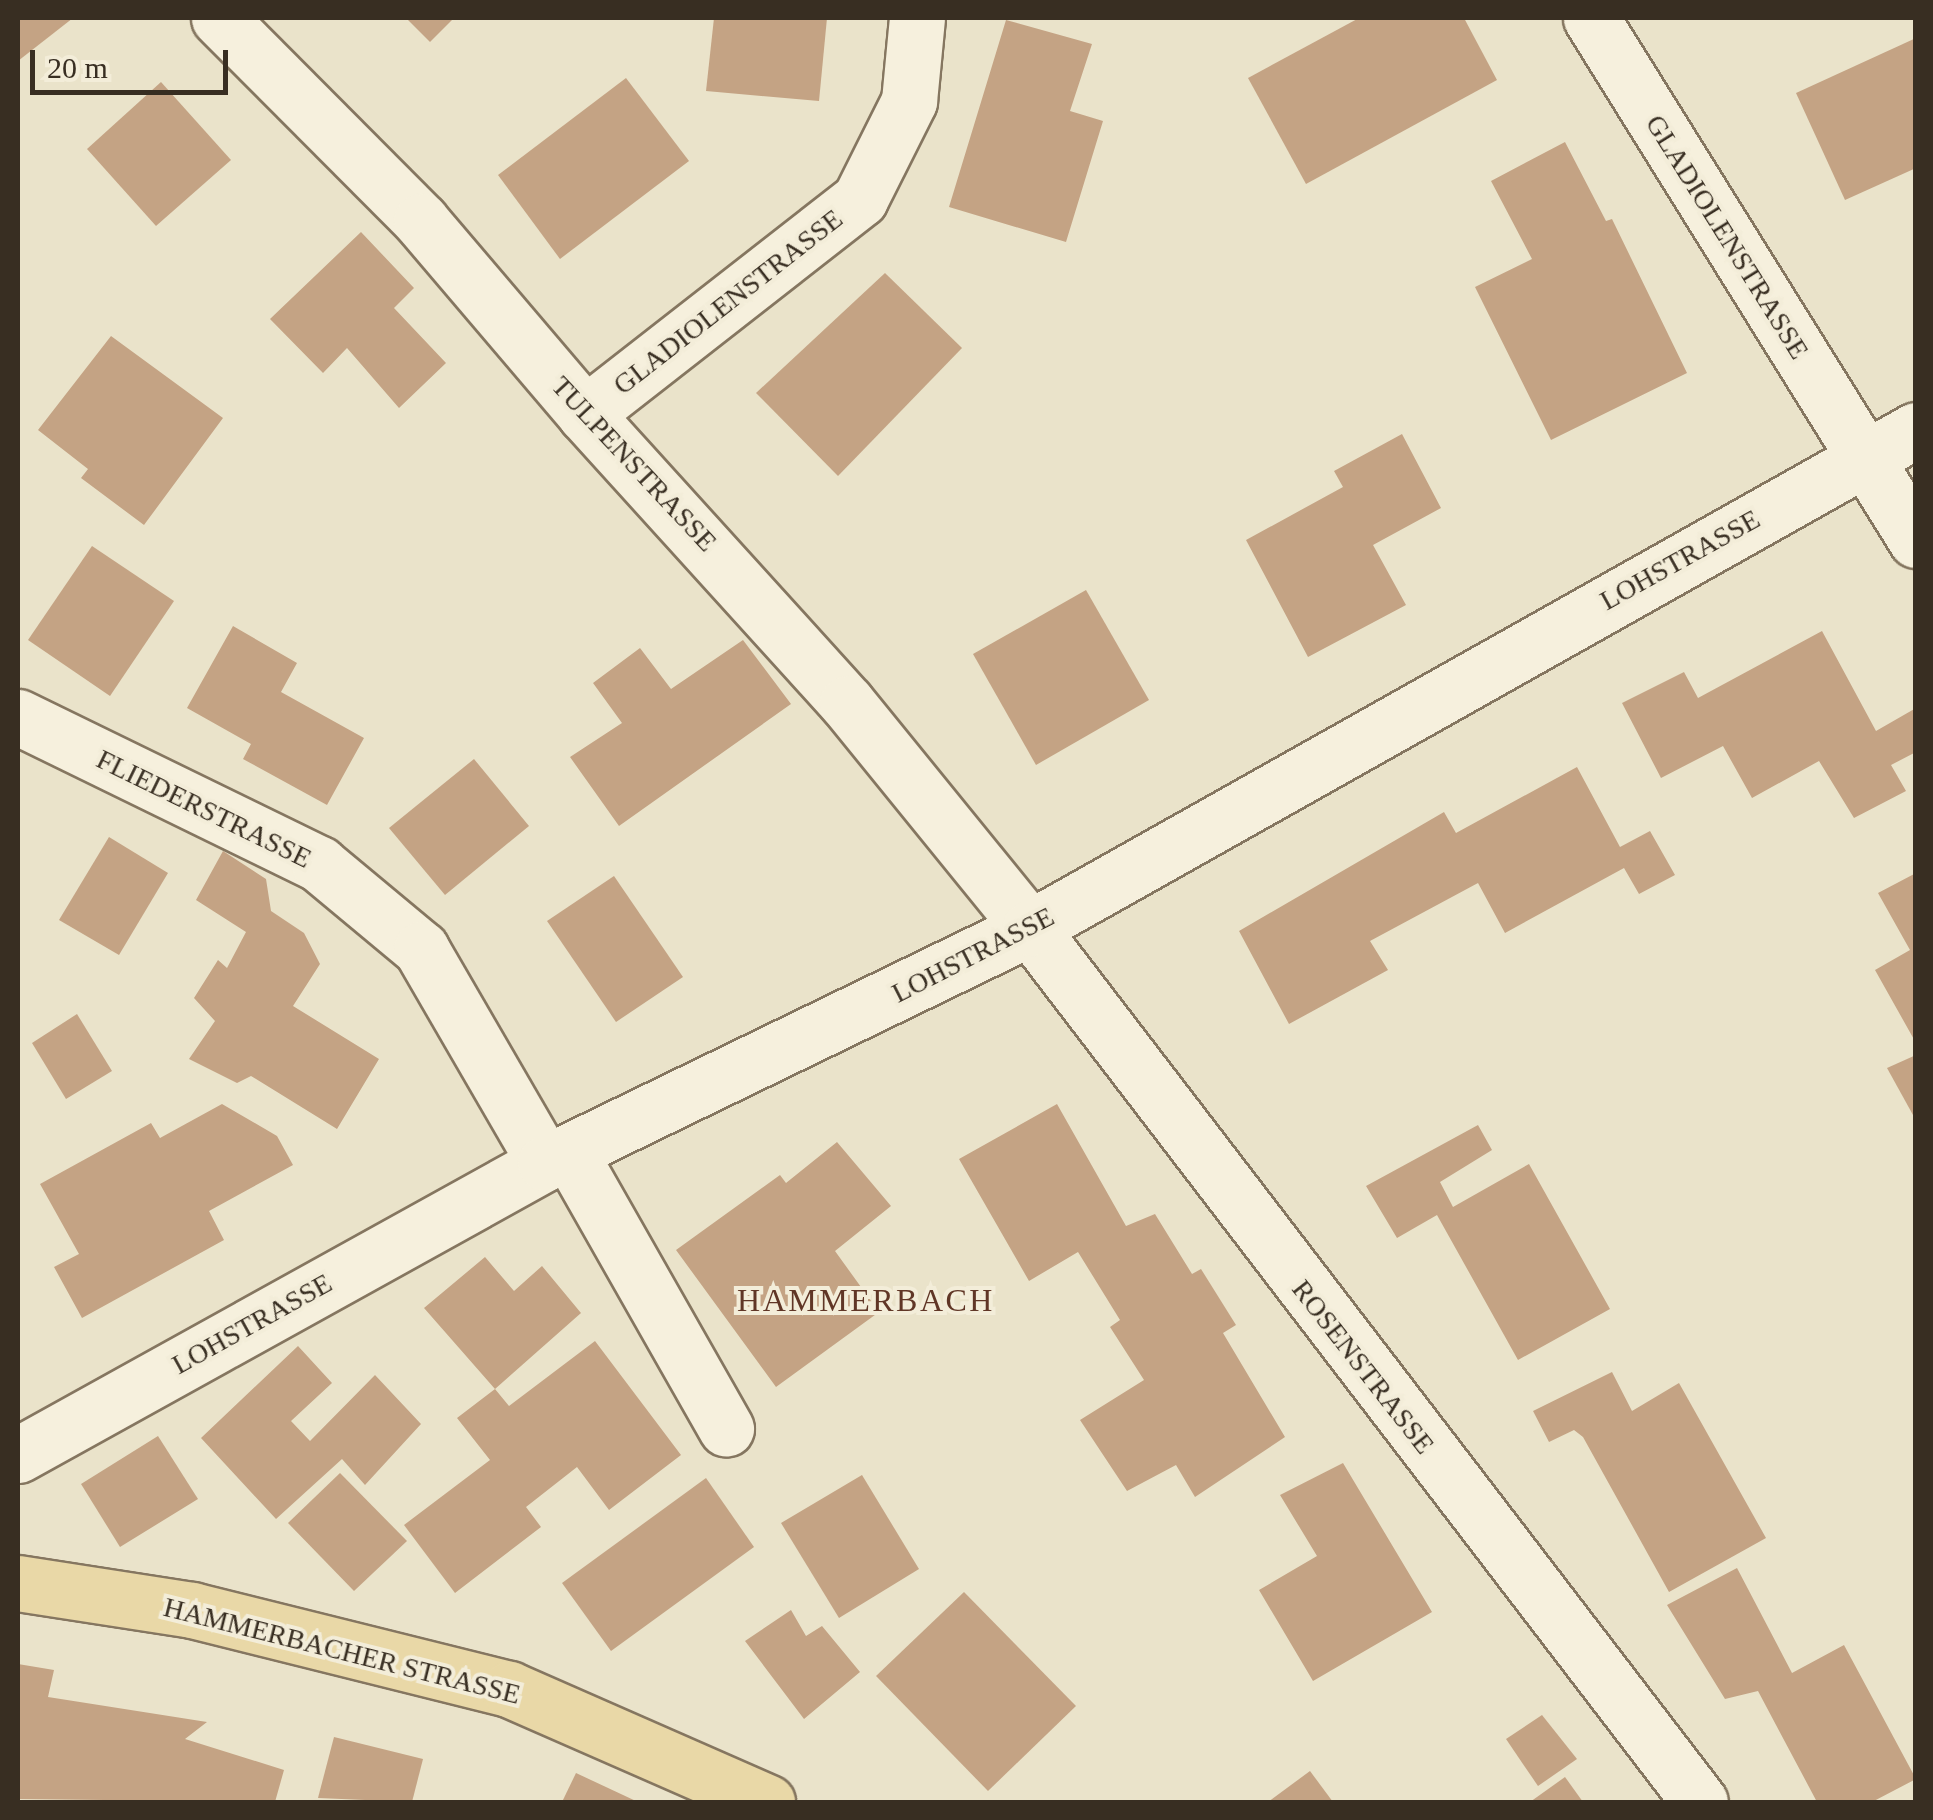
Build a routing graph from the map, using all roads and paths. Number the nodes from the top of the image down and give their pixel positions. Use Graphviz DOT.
graph roads {
  1 [pos="219,18"];
  2 [pos="917,18"];
  3 [pos="1591,18"];
  4 [pos="585,414"];
  5 [pos="1916,430"];
  6 [pos="1865,457"];
  7 [pos="1916,540"];
  8 [pos="18,717"];
  9 [pos="1030,928"];
  10 [pos="557,1158"];
  11 [pos="726,1428"];
  12 [pos="18,1455"];
  13 [pos="18,1583"];
  14 [pos="766,1802"];
  15 [pos="1700,1802"];
  1 -- 4 [label="street, TULPENSTRASSE"];
  2 -- 4 [label="street, GLADIOLENSTRASSE"];
  3 -- 6 [label="street, GLADIOLENSTRASSE"];
  4 -- 9 [label="street, TULPENSTRASSE"];
  5 -- 6 [label="street, LOHSTRASSE"];
  6 -- 7 [label="street, GLADIOLENSTRASSE"];
  6 -- 9 [label="street, LOHSTRASSE"];
  8 -- 10 [label="street, FLIEDERSTRASSE"];
  9 -- 10 [label="street, LOHSTRASSE"];
  9 -- 15 [label="street, ROSENSTRASSE"];
  10 -- 11 [label="street, FLIEDERSTRASSE"];
  10 -- 12 [label="street, LOHSTRASSE"];
  13 -- 14 [label="main road, HAMMERBACHER STRASSE"];
}
